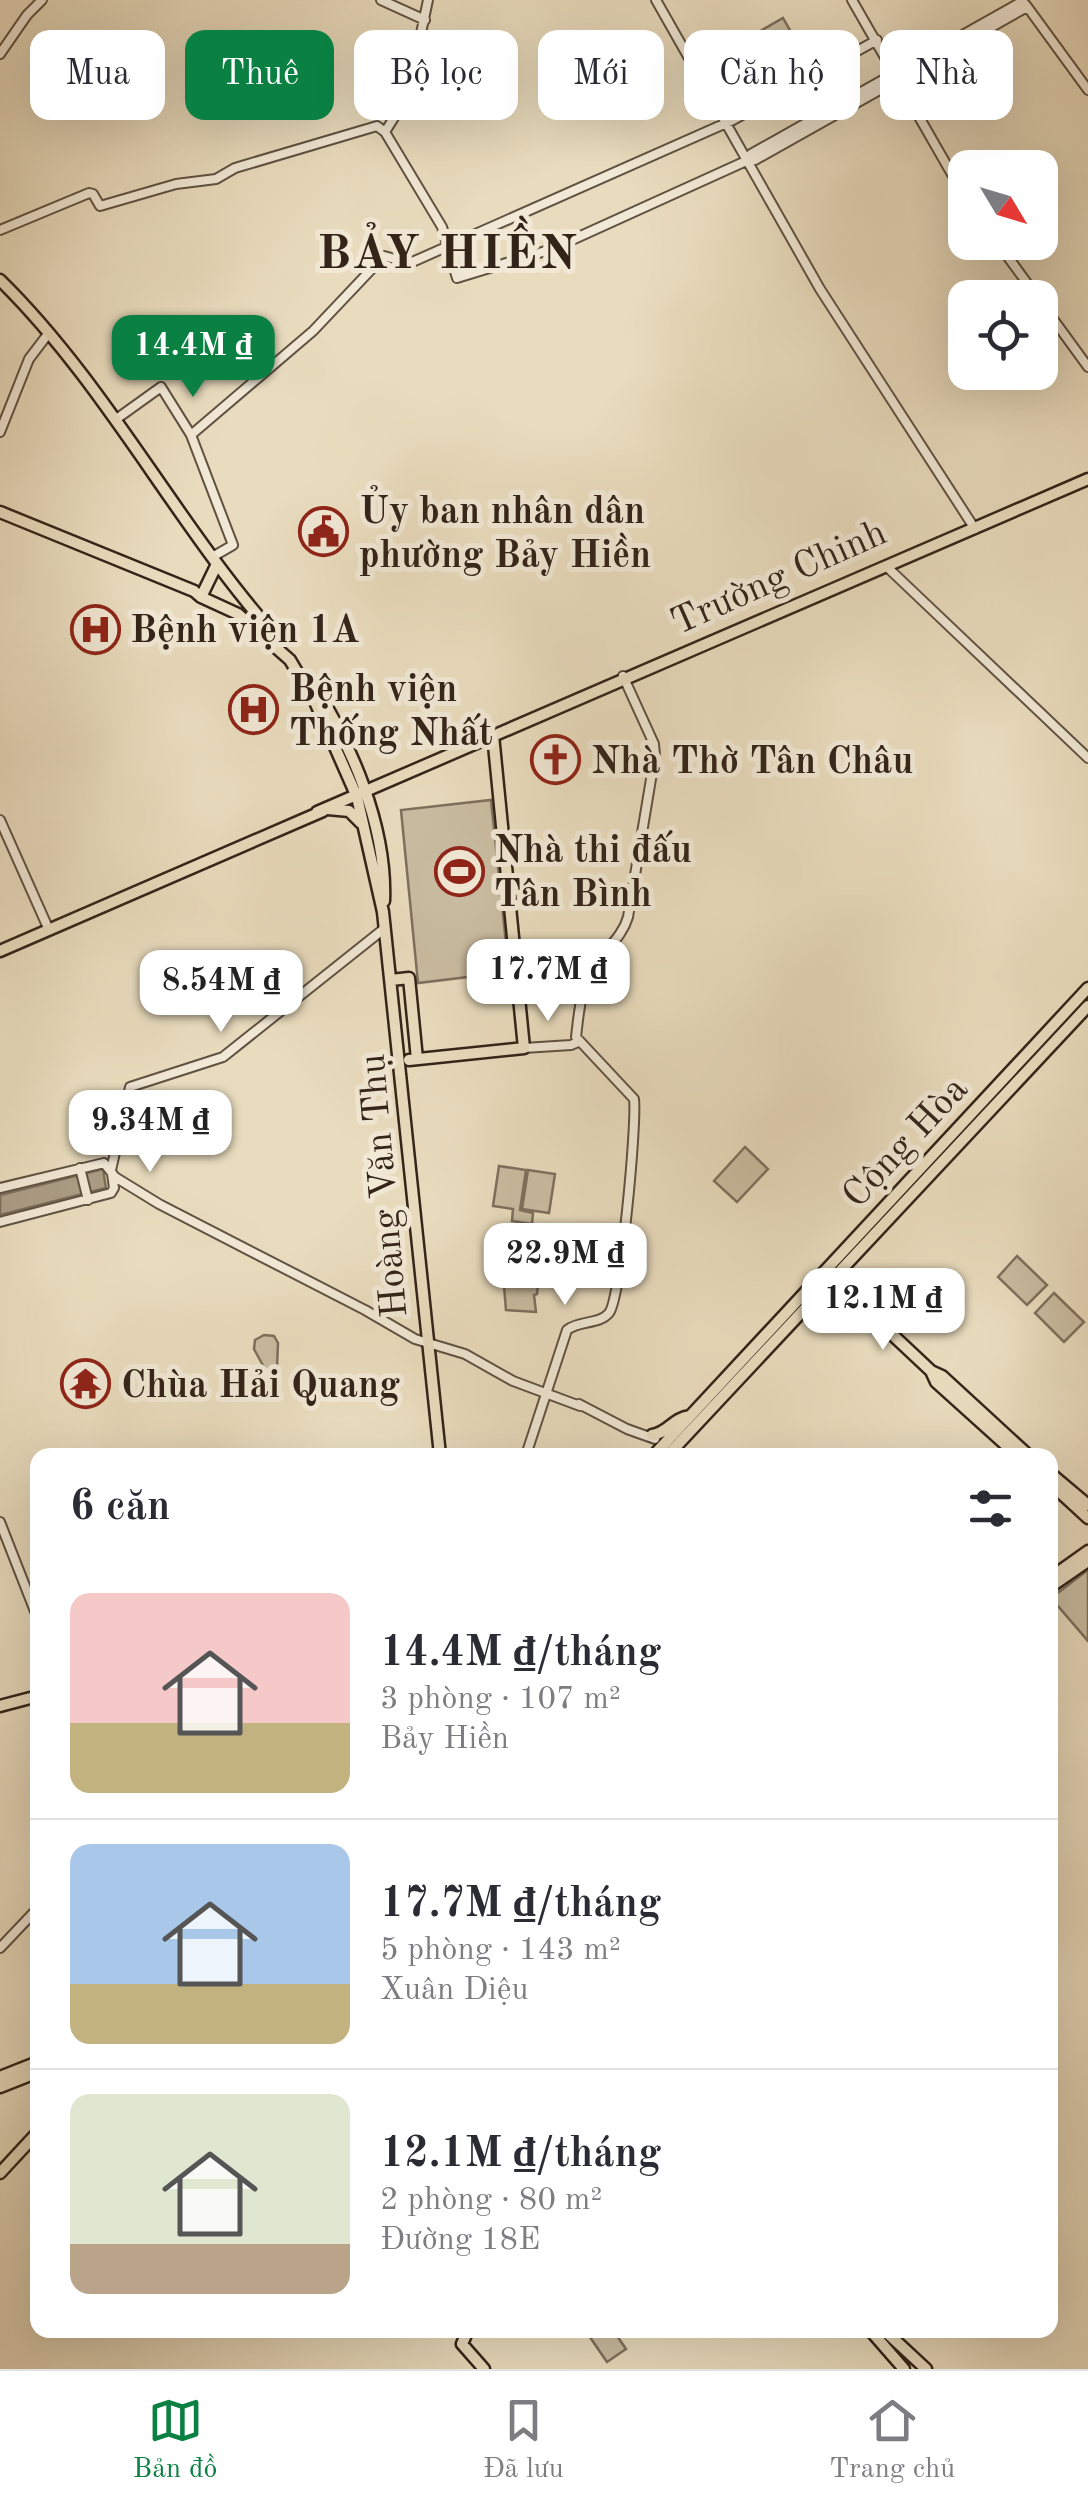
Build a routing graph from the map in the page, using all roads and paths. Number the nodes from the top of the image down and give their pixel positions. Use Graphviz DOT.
graph roads {
  1 [pos="42,0"];
  2 [pos="381,0"];
  3 [pos="428,0"];
  4 [pos="656,0"];
  5 [pos="852,0"];
  6 [pos="1024,3"];
  7 [pos="424,24"];
  8 [pos="978,30"];
  9 [pos="877,40"];
  10 [pos="880,45"];
  11 [pos="0,54"];
  12 [pos="880,86"];
  13 [pos="1088,90"];
  14 [pos="923,120"];
  15 [pos="725,123"];
  16 [pos="385,132"];
  17 [pos="746,161"];
  18 [pos="948,166"];
  19 [pos="0,230"];
  20 [pos="450,245"];
  21 [pos="0,280"];
  22 [pos="1058,325"];
  23 [pos="48,334"];
  24 [pos="1088,367"];
  25 [pos="115,420"];
  26 [pos="0,432"];
  27 [pos="191,435"];
  28 [pos="1088,476"];
  29 [pos="0,515"];
  30 [pos="974,526"];
  31 [pos="216,560"];
  32 [pos="885,565"];
  33 [pos="201,598"];
  34 [pos="244,600"];
  35 [pos="234,613"];
  36 [pos="624,678"];
  37 [pos="493,735"];
  38 [pos="472,744"];
  39 [pos="494,754"];
  40 [pos="1088,758"];
  41 [pos="350,770"];
  42 [pos="392,779"];
  43 [pos="360,793"];
  44 [pos="324,809"];
  45 [pos="0,820"];
  46 [pos="369,829"];
  47 [pos="385,928"];
  48 [pos="49,930"];
  49 [pos="0,951"];
  50 [pos="391,980"];
  51 [pos="1088,988"];
  52 [pos="1088,997"];
  53 [pos="1088,1006"];
  54 [pos="413,1017"];
  55 [pos="396,1018"];
  56 [pos="398,1036"];
  57 [pos="578,1042"];
  58 [pos="524,1048"];
  59 [pos="413,1060"];
  60 [pos="114,1156"];
  61 [pos="104,1163"];
  62 [pos="80,1170"];
  63 [pos="112,1173"];
  64 [pos="0,1188"];
  65 [pos="111,1193"];
  66 [pos="88,1198"];
  67 [pos="159,1204"];
  68 [pos="0,1222"];
  69 [pos="829,1275"];
  70 [pos="430,1345"];
  71 [pos="740,1371"];
  72 [pos="723,1379"];
  73 [pos="736,1385"];
  74 [pos="545,1392"];
  75 [pos="979,1416"];
  76 [pos="662,1445"];
  77 [pos="442,1448"];
  78 [pos="528,1448"];
  79 [pos="1010,1448"];
  80 [pos="1019,1448"];
  81 [pos="1058,1484"];
  82 [pos="1058,1486"];
  83 [pos="1088,1505"];
  84 [pos="1088,1518"];
  85 [pos="0,1522"];
  86 [pos="1088,1551"];
  87 [pos="1088,1561"];
  88 [pos="1058,1572"];
  89 [pos="1058,1582"];
  90 [pos="30,1599"];
  91 [pos="30,1698"];
  92 [pos="0,1706"];
  93 [pos="30,1916"];
  94 [pos="0,1948"];
  95 [pos="30,2066"];
  96 [pos="30,2074"];
  97 [pos="0,2082"];
  98 [pos="30,2133"];
  99 [pos="30,2141"];
  100 [pos="0,2164"];
  101 [pos="0,2173"];
  102 [pos="465,2338"];
  103 [pos="885,2338"];
  104 [pos="886,2338"];
  105 [pos="887,2338"];
  106 [pos="484,2369"];
  107 [pos="904,2369"];
  108 [pos="912,2369"];
  109 [pos="926,2369"];
  1 -- 11 [label="street"];
  2 -- 7 [label="street"];
  3 -- 7 [label="street"];
  4 -- 15 [label="street"];
  5 -- 9 [label="street"];
  6 -- 8 [label="street"];
  6 -- 13 [label="street"];
  7 -- 16 [label="street"];
  9 -- 10 [label="street"];
  9 -- 15 [label="street"];
  12 -- 17 [label="street"];
  14 -- 18 [label="street"];
  15 -- 17 [label="street"];
  15 -- 20 [label="street"];
  16 -- 19 [label="street"];
  16 -- 20 [label="street"];
  17 -- 20 [label="street"];
  17 -- 30 [label="street"];
  20 -- 27 [label="street"];
  21 -- 23 [label="main road"];
  22 -- 24 [label="street"];
  23 -- 25 [label="main road"];
  23 -- 26 [label="street"];
  25 -- 27 [label="street"];
  25 -- 31 [label="main road"];
  27 -- 31 [label="street"];
  28 -- 30 [label="main road, Trường Chinh"];
  29 -- 33 [label="main road"];
  30 -- 32 [label="main road, Trường Chinh"];
  31 -- 33 [label="main road"];
  31 -- 34 [label="main road"];
  32 -- 36 [label="main road, Trường Chinh"];
  32 -- 40 [label="street"];
  33 -- 35 [label="main road"];
  34 -- 35 [label="main road"];
  34 -- 35 [label="main road"];
  34 -- 41 [label="main road"];
  35 -- 41 [label="main road"];
  36 -- 37 [label="main road, Trường Chinh"];
  36 -- 57 [label="street"];
  37 -- 38 [label="main road, Trường Chinh"];
  37 -- 39 [label="main road"];
  38 -- 39 [label="main road"];
  38 -- 42 [label="main road, Trường Chinh"];
  39 -- 58 [label="main road"];
  41 -- 42 [label="main road"];
  41 -- 43 [label="main road, Hoàng Văn Thụ"];
  41 -- 44 [label="main road"];
  42 -- 43 [label="main road, Trường Chinh"];
  42 -- 46 [label="main road"];
  43 -- 44 [label="main road, Trường Chinh"];
  43 -- 46 [label="main road, Hoàng Văn Thụ"];
  44 -- 46 [label="main road"];
  44 -- 48 [label="main road, Trường Chinh"];
  45 -- 48 [label="street"];
  46 -- 47 [label="main road, Hoàng Văn Thụ"];
  47 -- 50 [label="main road, Hoàng Văn Thụ"];
  47 -- 60 [label="street"];
  48 -- 49 [label="main road, Trường Chinh"];
  50 -- 54 [label="main road, Hoàng Văn Thụ"];
  50 -- 55 [label="main road, Hoàng Văn Thụ"];
  51 -- 69 [label="main road, Cộng Hòa"];
  52 -- 69 [label="main road, Cộng Hòa"];
  53 -- 69 [label="main road, Cộng Hòa"];
  54 -- 55 [label="main road"];
  54 -- 59 [label="main road, Hoàng Văn Thụ"];
  55 -- 56 [label="main road, Hoàng Văn Thụ"];
  56 -- 59 [label="main road"];
  56 -- 70 [label="main road, Hoàng Văn Thụ"];
  57 -- 58 [label="street"];
  57 -- 74 [label="street"];
  58 -- 59 [label="main road"];
  59 -- 70 [label="main road, Hoàng Văn Thụ"];
  60 -- 61 [label="street"];
  60 -- 63 [label="street"];
  61 -- 62 [label="street"];
  61 -- 63 [label="street"];
  62 -- 64 [label="street"];
  62 -- 66 [label="street"];
  63 -- 65 [label="street"];
  63 -- 67 [label="street"];
  65 -- 66 [label="street"];
  65 -- 67 [label="street"];
  66 -- 68 [label="street"];
  67 -- 70 [label="street"];
  69 -- 71 [label="main road, Cộng Hòa"];
  69 -- 72 [label="main road, Cộng Hòa"];
  69 -- 73 [label="main road, Cộng Hòa"];
  69 -- 75 [label="main road"];
  70 -- 74 [label="street"];
  70 -- 77 [label="main road, Hoàng Văn Thụ"];
  71 -- 72 [label="main road, Cộng Hòa"];
  71 -- 73 [label="main road, Cộng Hòa"];
  72 -- 76 [label="main road, Cộng Hòa"];
  73 -- 76 [label="main road, Cộng Hòa"];
  74 -- 76 [label="street"];
  74 -- 78 [label="street"];
  75 -- 79 [label="main road"];
  75 -- 80 [label="main road"];
  81 -- 83 [label="main road"];
  82 -- 84 [label="main road"];
  85 -- 90 [label="street"];
  86 -- 88 [label="main road"];
  87 -- 89 [label="main road"];
  91 -- 92 [label="main road"];
  93 -- 94 [label="street"];
  95 -- 97 [label="main road"];
  96 -- 97 [label="main road"];
  98 -- 100 [label="main road"];
  99 -- 101 [label="main road"];
  102 -- 106 [label="main road"];
  103 -- 107 [label="main road"];
  104 -- 108 [label="street"];
  105 -- 109 [label="main road"];
}
